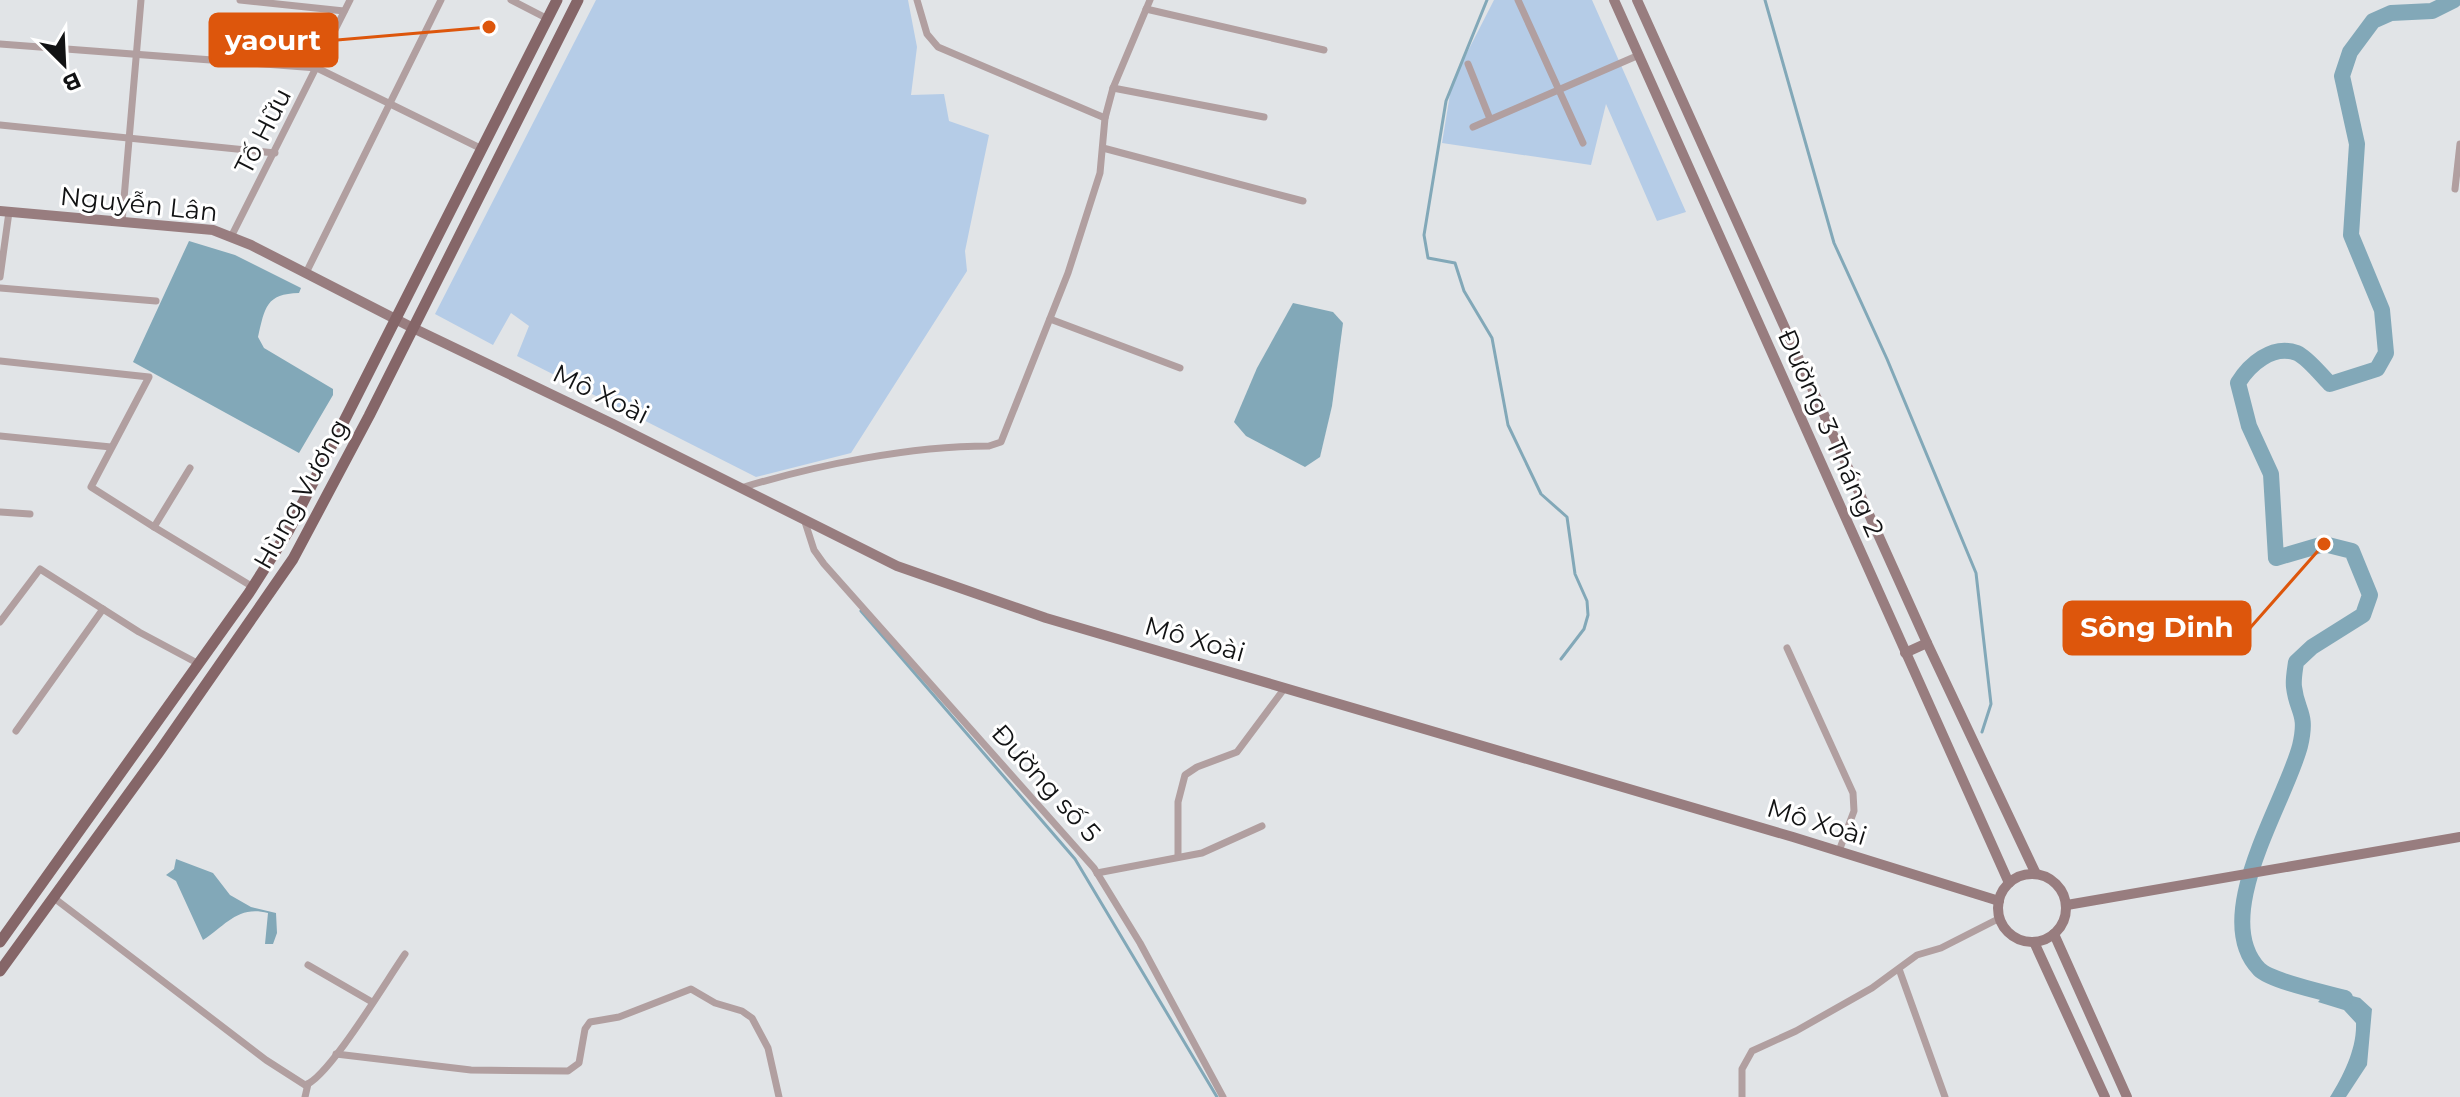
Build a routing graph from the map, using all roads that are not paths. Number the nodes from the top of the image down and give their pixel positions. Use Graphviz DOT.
graph roads {
  1 [pos="141,0"];
  2 [pos="240,0"];
  3 [pos="350,0"];
  4 [pos="441,0"];
  5 [pos="511,0"];
  6 [pos="557,0"];
  7 [pos="578,0"];
  8 [pos="917,0"];
  9 [pos="1150,0"];
  10 [pos="1518,0"];
  11 [pos="1614,0"];
  12 [pos="1637,0"];
  13 [pos="1146,9"];
  14 [pos="344,11"];
  15 [pos="548,19"];
  16 [pos="0,44"];
  17 [pos="1324,50"];
  18 [pos="1639,55"];
  19 [pos="137,56"];
  20 [pos="1468,64"];
  21 [pos="317,68"];
  22 [pos="1113,88"];
  23 [pos="1559,89"];
  24 [pos="389,102"];
  25 [pos="1264,117"];
  26 [pos="1105,118"];
  27 [pos="1490,119"];
  28 [pos="0,125"];
  29 [pos="1473,127"];
  30 [pos="131,137"];
  31 [pos="1583,143"];
  32 [pos="2460,144"];
  33 [pos="1103,148"];
  34 [pos="482,149"];
  35 [pos="275,153"];
  36 [pos="2455,189"];
  37 [pos="1303,201"];
  38 [pos="4,212"];
  39 [pos="1733,218"];
  40 [pos="122,222"];
  41 [pos="1714,225"];
  42 [pos="231,237"];
  43 [pos="306,273"];
  44 [pos="0,277"];
  45 [pos="0,288"];
  46 [pos="156,301"];
  47 [pos="1050,319"];
  48 [pos="397,320"];
  49 [pos="413,328"];
  50 [pos="0,361"];
  51 [pos="1180,368"];
  52 [pos="0,436"];
  53 [pos="111,447"];
  54 [pos="190,468"];
  55 [pos="740,488"];
  56 [pos="0,512"];
  57 [pos="30,514"];
  58 [pos="805,522"];
  59 [pos="154,527"];
  60 [pos="253,587"];
  61 [pos="103,609"];
  62 [pos="0,622"];
  63 [pos="1927,643"];
  64 [pos="1787,648"];
  65 [pos="1905,653"];
  66 [pos="199,664"];
  67 [pos="1284,689"];
  68 [pos="16,731"];
  69 [pos="1262,826"];
  70 [pos="2460,837"];
  71 [pos="1839,851"];
  72 [pos="1178,855"];
  73 [pos="1097,873"];
  74 [pos="2036,874"];
  75 [pos="2009,883"];
  76 [pos="54,898"];
  77 [pos="1999,901"];
  78 [pos="2067,905"];
  79 [pos="2000,918"];
  80 [pos="10,929"];
  81 [pos="2054,934"];
  82 [pos="23,939"];
  83 [pos="0,942"];
  84 [pos="2034,942"];
  85 [pos="405,954"];
  86 [pos="308,965"];
  87 [pos="1899,969"];
  88 [pos="0,971"];
  89 [pos="372,1002"];
  90 [pos="336,1054"];
  91 [pos="308,1084"];
  92 [pos="305,1097"];
  93 [pos="779,1097"];
  94 [pos="1223,1097"];
  95 [pos="1742,1097"];
  96 [pos="1945,1097"];
  97 [pos="2105,1097"];
  98 [pos="2127,1097"];
  1 -- 19 [label="street"];
  2 -- 14 [label="street"];
  3 -- 14 [label="street, Tố Hữu"];
  4 -- 24 [label="street"];
  5 -- 15 [label="street"];
  6 -- 15 [label="main road, Hùng Vương"];
  7 -- 49 [label="main road, Hùng Vương"];
  8 -- 26 [label="street"];
  9 -- 13 [label="street"];
  10 -- 23 [label="street"];
  11 -- 18 [label="main road, Đường 3 Tháng 2"];
  12 -- 39 [label="main road, Đường 3 Tháng 2"];
  13 -- 17 [label="street"];
  13 -- 22 [label="street"];
  14 -- 21 [label="street, Tố Hữu"];
  15 -- 34 [label="main road, Hùng Vương"];
  16 -- 19 [label="street"];
  18 -- 23 [label="street"];
  18 -- 41 [label="main road, Đường 3 Tháng 2"];
  19 -- 21 [label="street"];
  19 -- 30 [label="street"];
  20 -- 27 [label="street"];
  21 -- 24 [label="street"];
  21 -- 35 [label="street, Tố Hữu"];
  22 -- 25 [label="street"];
  22 -- 26 [label="street"];
  23 -- 27 [label="street"];
  23 -- 31 [label="street"];
  24 -- 34 [label="street"];
  24 -- 43 [label="street"];
  26 -- 33 [label="street"];
  27 -- 29 [label="street"];
  28 -- 30 [label="street"];
  30 -- 35 [label="street"];
  30 -- 40 [label="street"];
  32 -- 36 [label="street"];
  33 -- 37 [label="street"];
  33 -- 47 [label="street"];
  34 -- 48 [label="main road, Hùng Vương"];
  35 -- 42 [label="street, Tố Hữu"];
  38 -- 40 [label="main road, Nguyễn Lân"];
  38 -- 44 [label="street"];
  39 -- 41 [label="main road"];
  39 -- 63 [label="main road, Đường 3 Tháng 2"];
  40 -- 42 [label="main road, Nguyễn Lân"];
  41 -- 65 [label="main road, Đường 3 Tháng 2"];
  42 -- 43 [label="main road, Nguyễn Lân"];
  43 -- 48 [label="main road, Nguyễn Lân"];
  45 -- 46 [label="street"];
  47 -- 51 [label="street"];
  47 -- 55 [label="street"];
  48 -- 49 [label="main road, Mô Xoài"];
  48 -- 60 [label="main road, Hùng Vương"];
  49 -- 55 [label="main road, Mô Xoài"];
  49 -- 76 [label="main road, Hùng Vương"];
  50 -- 53 [label="street"];
  52 -- 53 [label="street"];
  53 -- 59 [label="street"];
  54 -- 59 [label="street"];
  55 -- 58 [label="main road, Mô Xoài"];
  56 -- 57 [label="street"];
  58 -- 67 [label="main road, Mô Xoài"];
  58 -- 73 [label="street, Đường số 5"];
  59 -- 60 [label="street"];
  60 -- 66 [label="main road, Hùng Vương"];
  61 -- 62 [label="street"];
  61 -- 66 [label="street"];
  61 -- 68 [label="street"];
  63 -- 65 [label="main road"];
  63 -- 74 [label="main road, Đường 3 Tháng 2"];
  64 -- 71 [label="street"];
  65 -- 75 [label="main road, Đường 3 Tháng 2"];
  66 -- 80 [label="main road, Hùng Vương"];
  67 -- 71 [label="main road, Mô Xoài"];
  67 -- 72 [label="street"];
  69 -- 72 [label="street"];
  70 -- 78 [label="main road"];
  71 -- 77 [label="main road, Mô Xoài"];
  72 -- 73 [label="street"];
  73 -- 94 [label="street, Đường số 5"];
  74 -- 75 [label="main road"];
  74 -- 78 [label="main road"];
  75 -- 77 [label="main road"];
  76 -- 82 [label="main road, Hùng Vương"];
  76 -- 91 [label="street"];
  77 -- 79 [label="main road"];
  78 -- 81 [label="main road"];
  79 -- 84 [label="main road"];
  79 -- 87 [label="street"];
  80 -- 82 [label="main road"];
  80 -- 83 [label="main road, Hùng Vương"];
  81 -- 84 [label="main road"];
  81 -- 98 [label="main road"];
  82 -- 88 [label="main road, Hùng Vương"];
  84 -- 97 [label="main road"];
  85 -- 89 [label="street"];
  86 -- 89 [label="street"];
  87 -- 95 [label="street"];
  87 -- 96 [label="street"];
  89 -- 90 [label="street"];
  90 -- 91 [label="street"];
  90 -- 93 [label="street"];
  91 -- 92 [label="street"];
}
